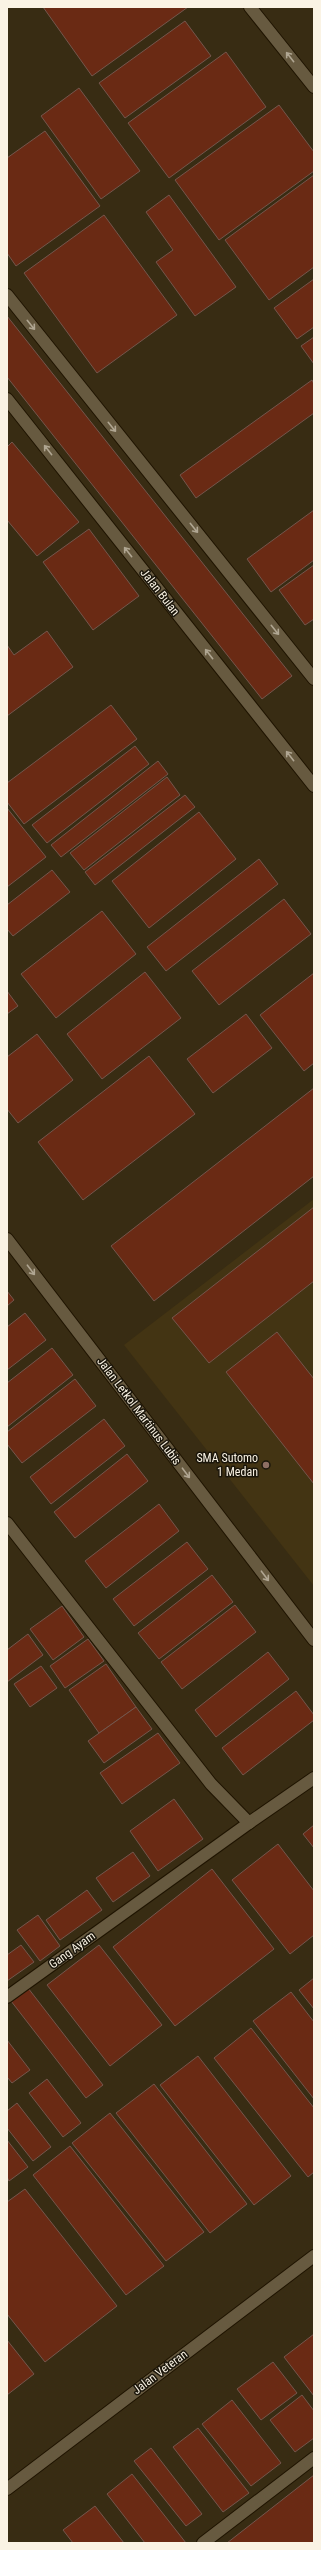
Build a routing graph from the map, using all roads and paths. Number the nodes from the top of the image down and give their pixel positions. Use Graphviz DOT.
graph roads {
  1 [pos="250,7"];
  2 [pos="314,87"];
  3 [pos="7,295"];
  4 [pos="7,399"];
  5 [pos="314,678"];
  6 [pos="314,786"];
  7 [pos="7,1239"];
  8 [pos="7,1523"];
  9 [pos="314,1640"];
  10 [pos="314,1778"];
  11 [pos="249,1823"];
  12 [pos="7,1997"];
  13 [pos="314,2256"];
  14 [pos="314,2458"];
  15 [pos="7,2489"];
  16 [pos="203,2543"];
  2 -- 1 [label="street, one-way"];
  3 -- 5 [label="street, one-way"];
  6 -- 4 [label="street, Jalan Bulan, one-way"];
  7 -- 9 [label="street, Jalan Letkol Martinus Lubis, one-way"];
  8 -- 11 [label="street"];
  10 -- 11 [label="street, Gang Ayam"];
  11 -- 12 [label="street, Gang Ayam"];
  13 -- 15 [label="street, Jalan Veteran"];
  14 -- 16 [label="street"];
}
